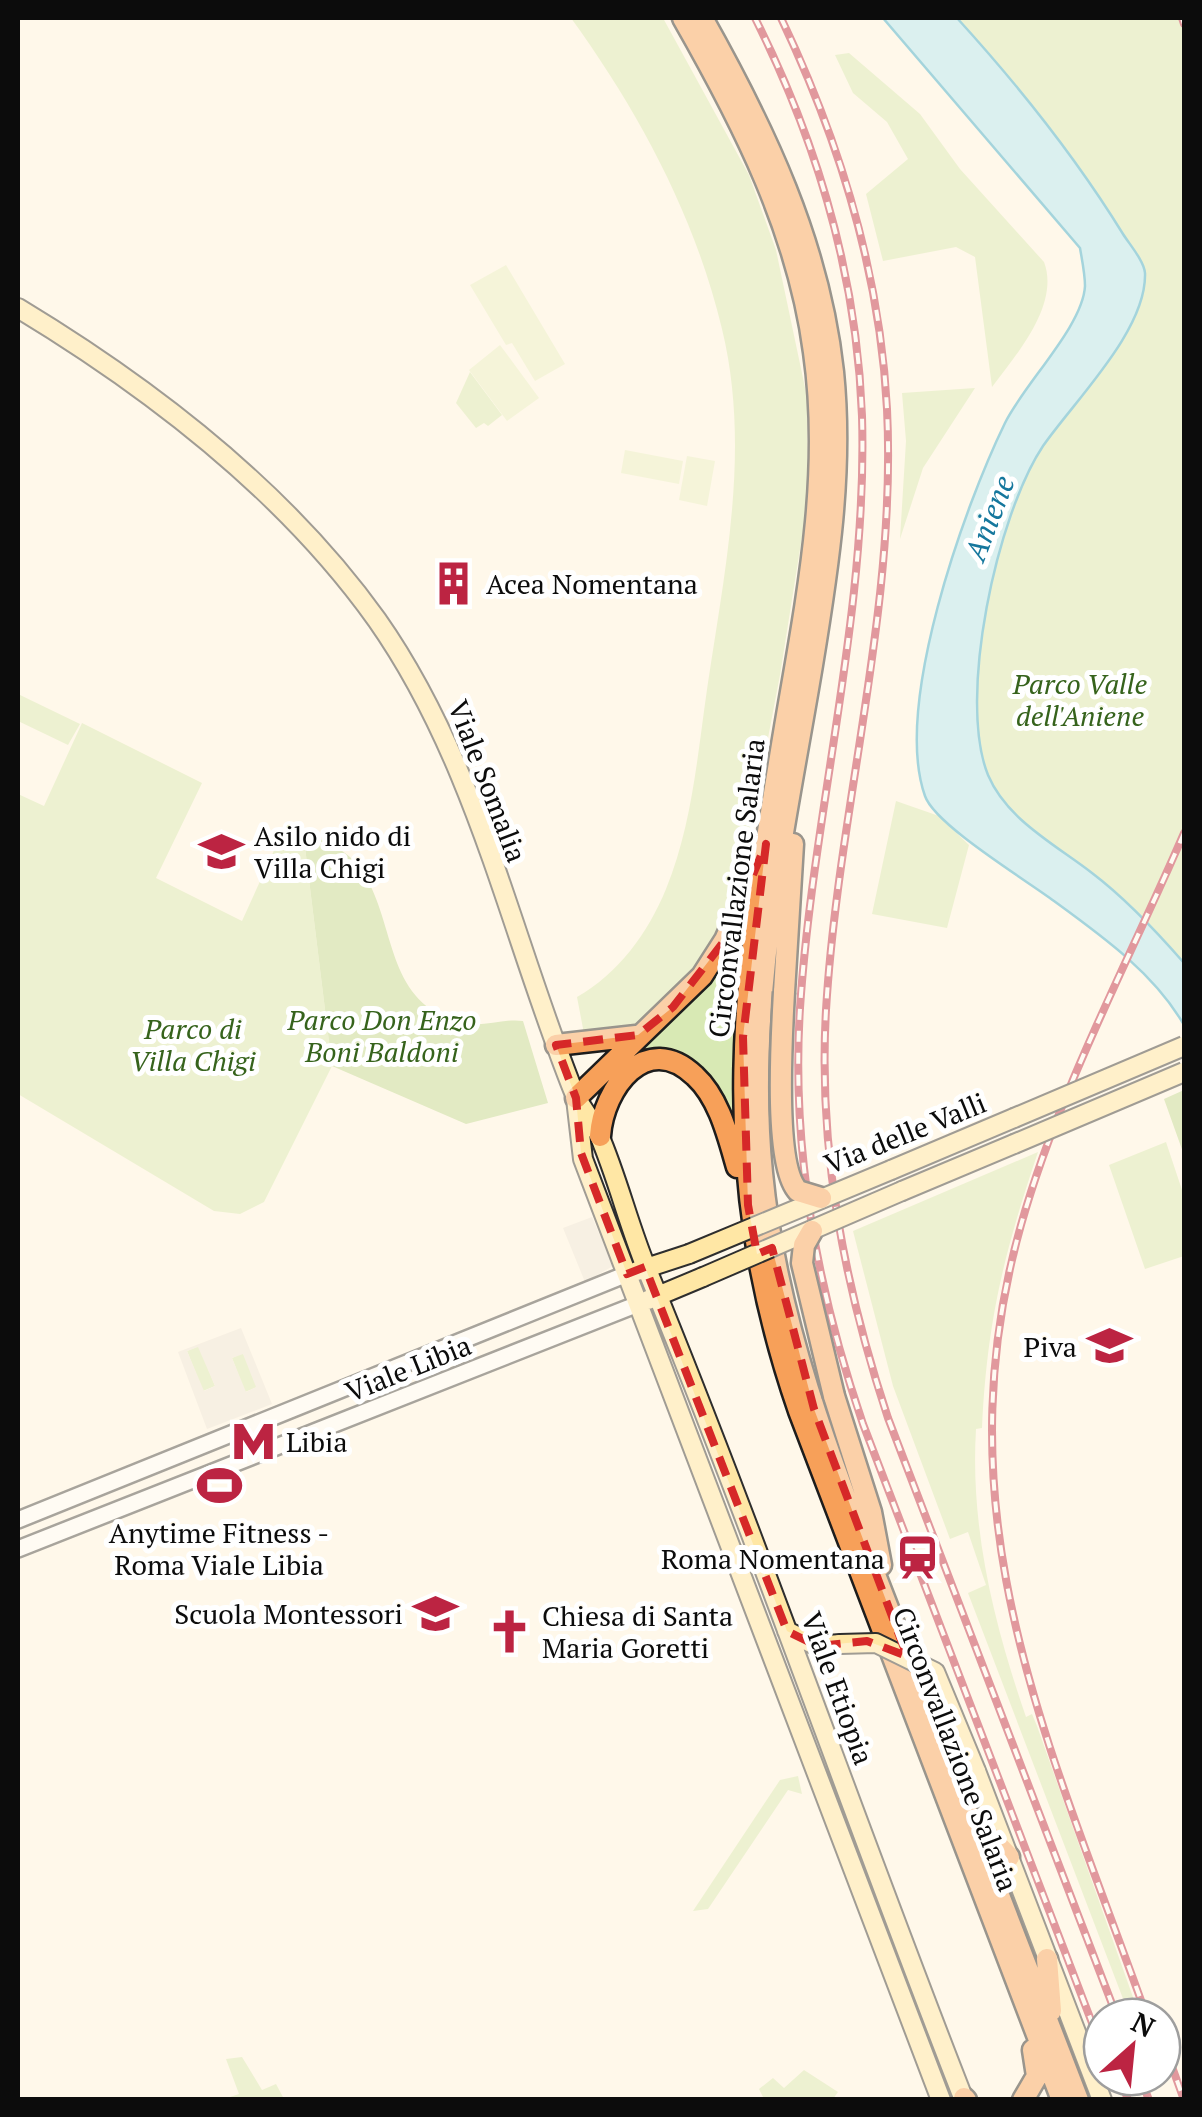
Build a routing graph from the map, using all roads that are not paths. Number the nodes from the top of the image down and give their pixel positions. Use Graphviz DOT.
graph roads {
  1 [pos="683,18"];
  2 [pos="702,18"];
  3 [pos="18,308"];
  4 [pos="790,793"];
  5 [pos="766,844"];
  6 [pos="638,1035"];
  7 [pos="556,1046"];
  8 [pos="1184,1046"];
  9 [pos="1184,1072"];
  10 [pos="576,1098"];
  11 [pos="600,1136"];
  12 [pos="821,1198"];
  13 [pos="748,1205"];
  14 [pos="812,1231"];
  15 [pos="646,1267"];
  16 [pos="627,1274"];
  17 [pos="658,1296"];
  18 [pos="638,1304"];
  19 [pos="18,1520"];
  20 [pos="18,1548"];
  21 [pos="882,1592"];
  22 [pos="788,1631"];
  23 [pos="968,1813"];
  24 [pos="1008,1857"];
  25 [pos="1047,1959"];
  26 [pos="1025,2004"];
  27 [pos="1059,2052"];
  28 [pos="965,2099"];
  29 [pos="941,2100"];
  30 [pos="1023,2100"];
  31 [pos="1062,2100"];
  32 [pos="1078,2100"];
  33 [pos="1102,2100"];
  1 -- 5 [label="highway, Circonvallazione Salaria"];
  2 -- 4 [label="highway, Circonvallazione Salaria"];
  3 -- 7 [label="main road, Viale Somalia"];
  4 -- 12 [label="highway, bridge"];
  4 -- 21 [label="highway, Circonvallazione Salaria"];
  5 -- 6 [label="highway"];
  5 -- 13 [label="highway, Circonvallazione Salaria"];
  6 -- 7 [label="highway"];
  6 -- 10 [label="highway"];
  7 -- 10 [label="main road, Viale Somalia"];
  8 -- 12 [label="main road, Via delle Valli, bridge"];
  9 -- 14 [label="main road, Via delle Valli, bridge"];
  10 -- 11 [label="main road, Viale Somalia"];
  10 -- 16 [label="main road, Viale Somalia"];
  11 -- 13 [label="highway"];
  11 -- 15 [label="main road, Viale Somalia"];
  12 -- 15 [label="main road, Via delle Valli, bridge"];
  13 -- 26 [label="highway, Circonvallazione Salaria"];
  14 -- 17 [label="main road, Via delle Valli, bridge"];
  14 -- 21 [label="highway, bridge"];
  15 -- 16 [label="main road, Via delle Valli"];
  15 -- 17 [label="main road, Viale Etiopia"];
  16 -- 18 [label="main road, Viale Etiopia"];
  16 -- 19 [label="street, Viale Libia"];
  17 -- 18 [label="main road, Via delle Valli"];
  17 -- 22 [label="main road, Viale Etiopia"];
  18 -- 20 [label="street, Viale Libia"];
  18 -- 29 [label="main road, Viale Etiopia"];
  21 -- 23 [label="highway, Circonvallazione Salaria"];
  22 -- 24 [label="main road, bridge"];
  22 -- 28 [label="main road, Viale Etiopia"];
  23 -- 24 [label="highway"];
  23 -- 27 [label="highway, Circonvallazione Salaria"];
  24 -- 25 [label="main road"];
  25 -- 27 [label="highway"];
  25 -- 33 [label="main road"];
  26 -- 30 [label="highway"];
  26 -- 31 [label="highway, Circonvallazione Salaria"];
  27 -- 32 [label="highway, Circonvallazione Salaria"];
}
